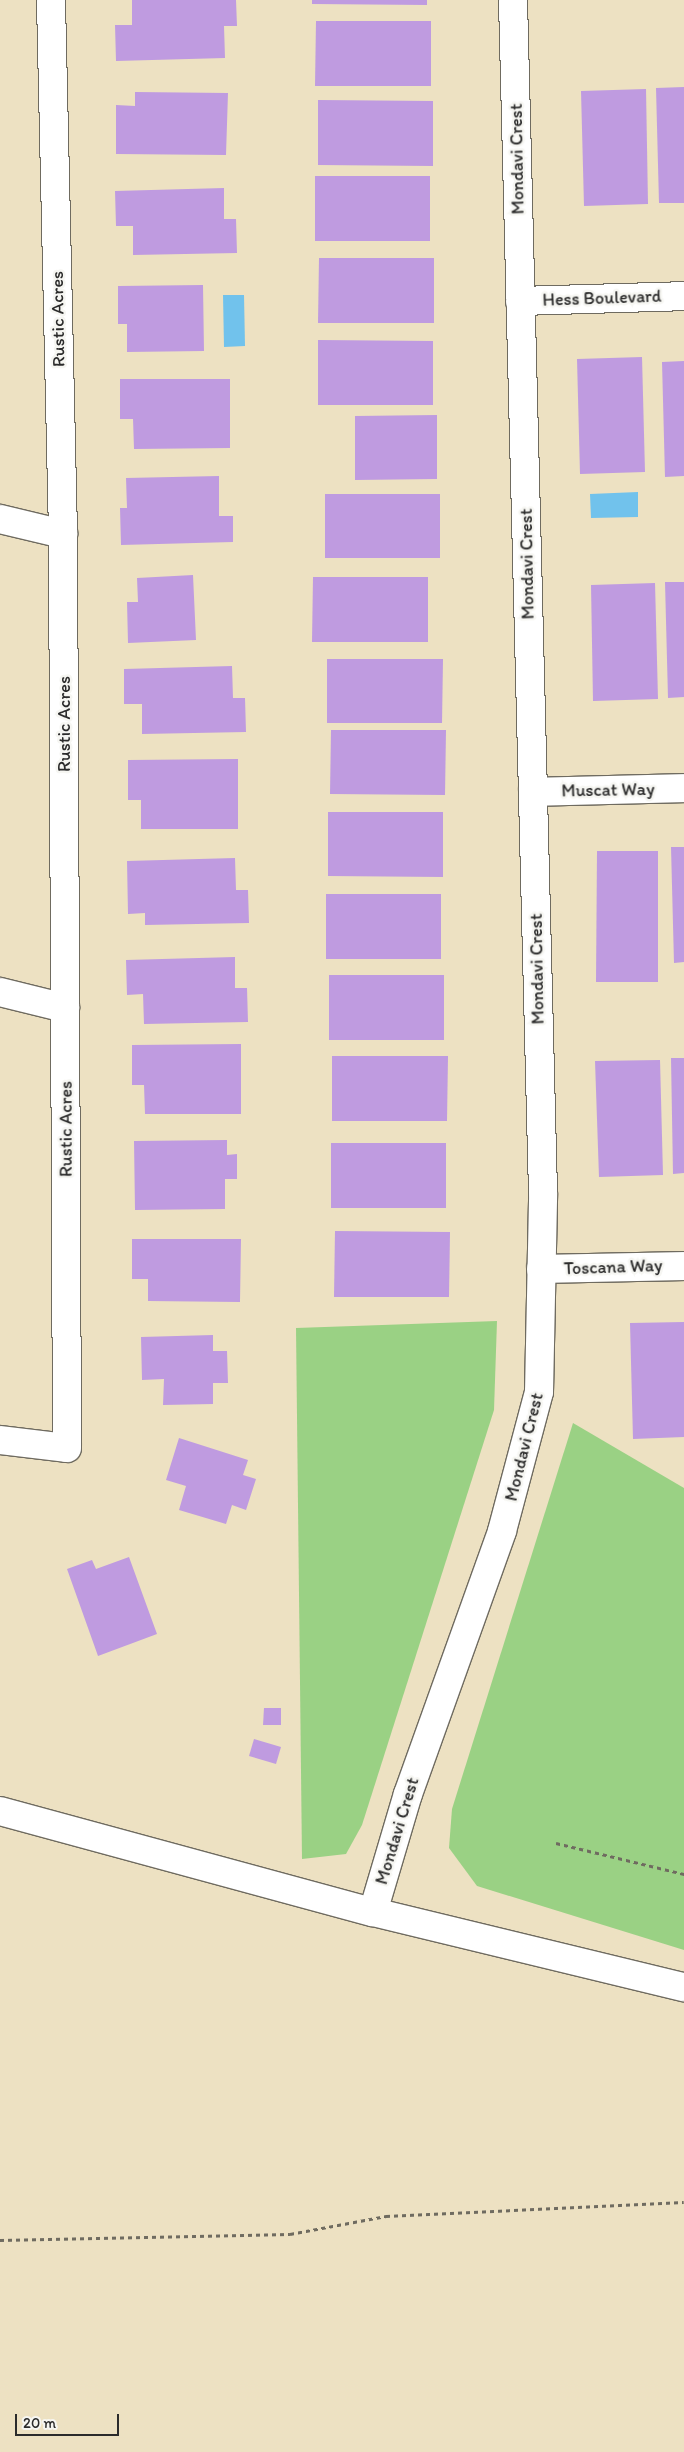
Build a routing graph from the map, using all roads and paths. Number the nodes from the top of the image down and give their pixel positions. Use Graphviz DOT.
graph roads {
  1 [pos="51,0"];
  2 [pos="513,0"];
  3 [pos="684,296"];
  4 [pos="520,301"];
  5 [pos="0,519"];
  6 [pos="63,534"];
  7 [pos="684,788"];
  8 [pos="533,792"];
  9 [pos="0,992"];
  10 [pos="65,1008"];
  11 [pos="684,1266"];
  12 [pos="541,1269"];
  13 [pos="0,1440"];
  14 [pos="0,1811"];
  15 [pos="556,1843"];
  16 [pos="684,1874"];
  17 [pos="373,1912"];
  18 [pos="684,1987"];
  19 [pos="684,2202"];
  20 [pos="0,2240"];
  1 -- 6 [label="street, Rustic Acres"];
  2 -- 4 [label="street, Mondavi Crest"];
  3 -- 4 [label="street, Hess Boulevard"];
  4 -- 8 [label="street, Mondavi Crest"];
  5 -- 6 [label="street"];
  6 -- 10 [label="street, Rustic Acres"];
  7 -- 8 [label="street, Muscat Way"];
  8 -- 12 [label="street, Mondavi Crest"];
  9 -- 10 [label="street"];
  10 -- 13 [label="street, Rustic Acres"];
  11 -- 12 [label="street, Toscana Way"];
  12 -- 17 [label="street, Mondavi Crest"];
  14 -- 17 [label="street"];
  15 -- 16 [label="path"];
  17 -- 18 [label="street"];
  19 -- 20 [label="path"];
}
